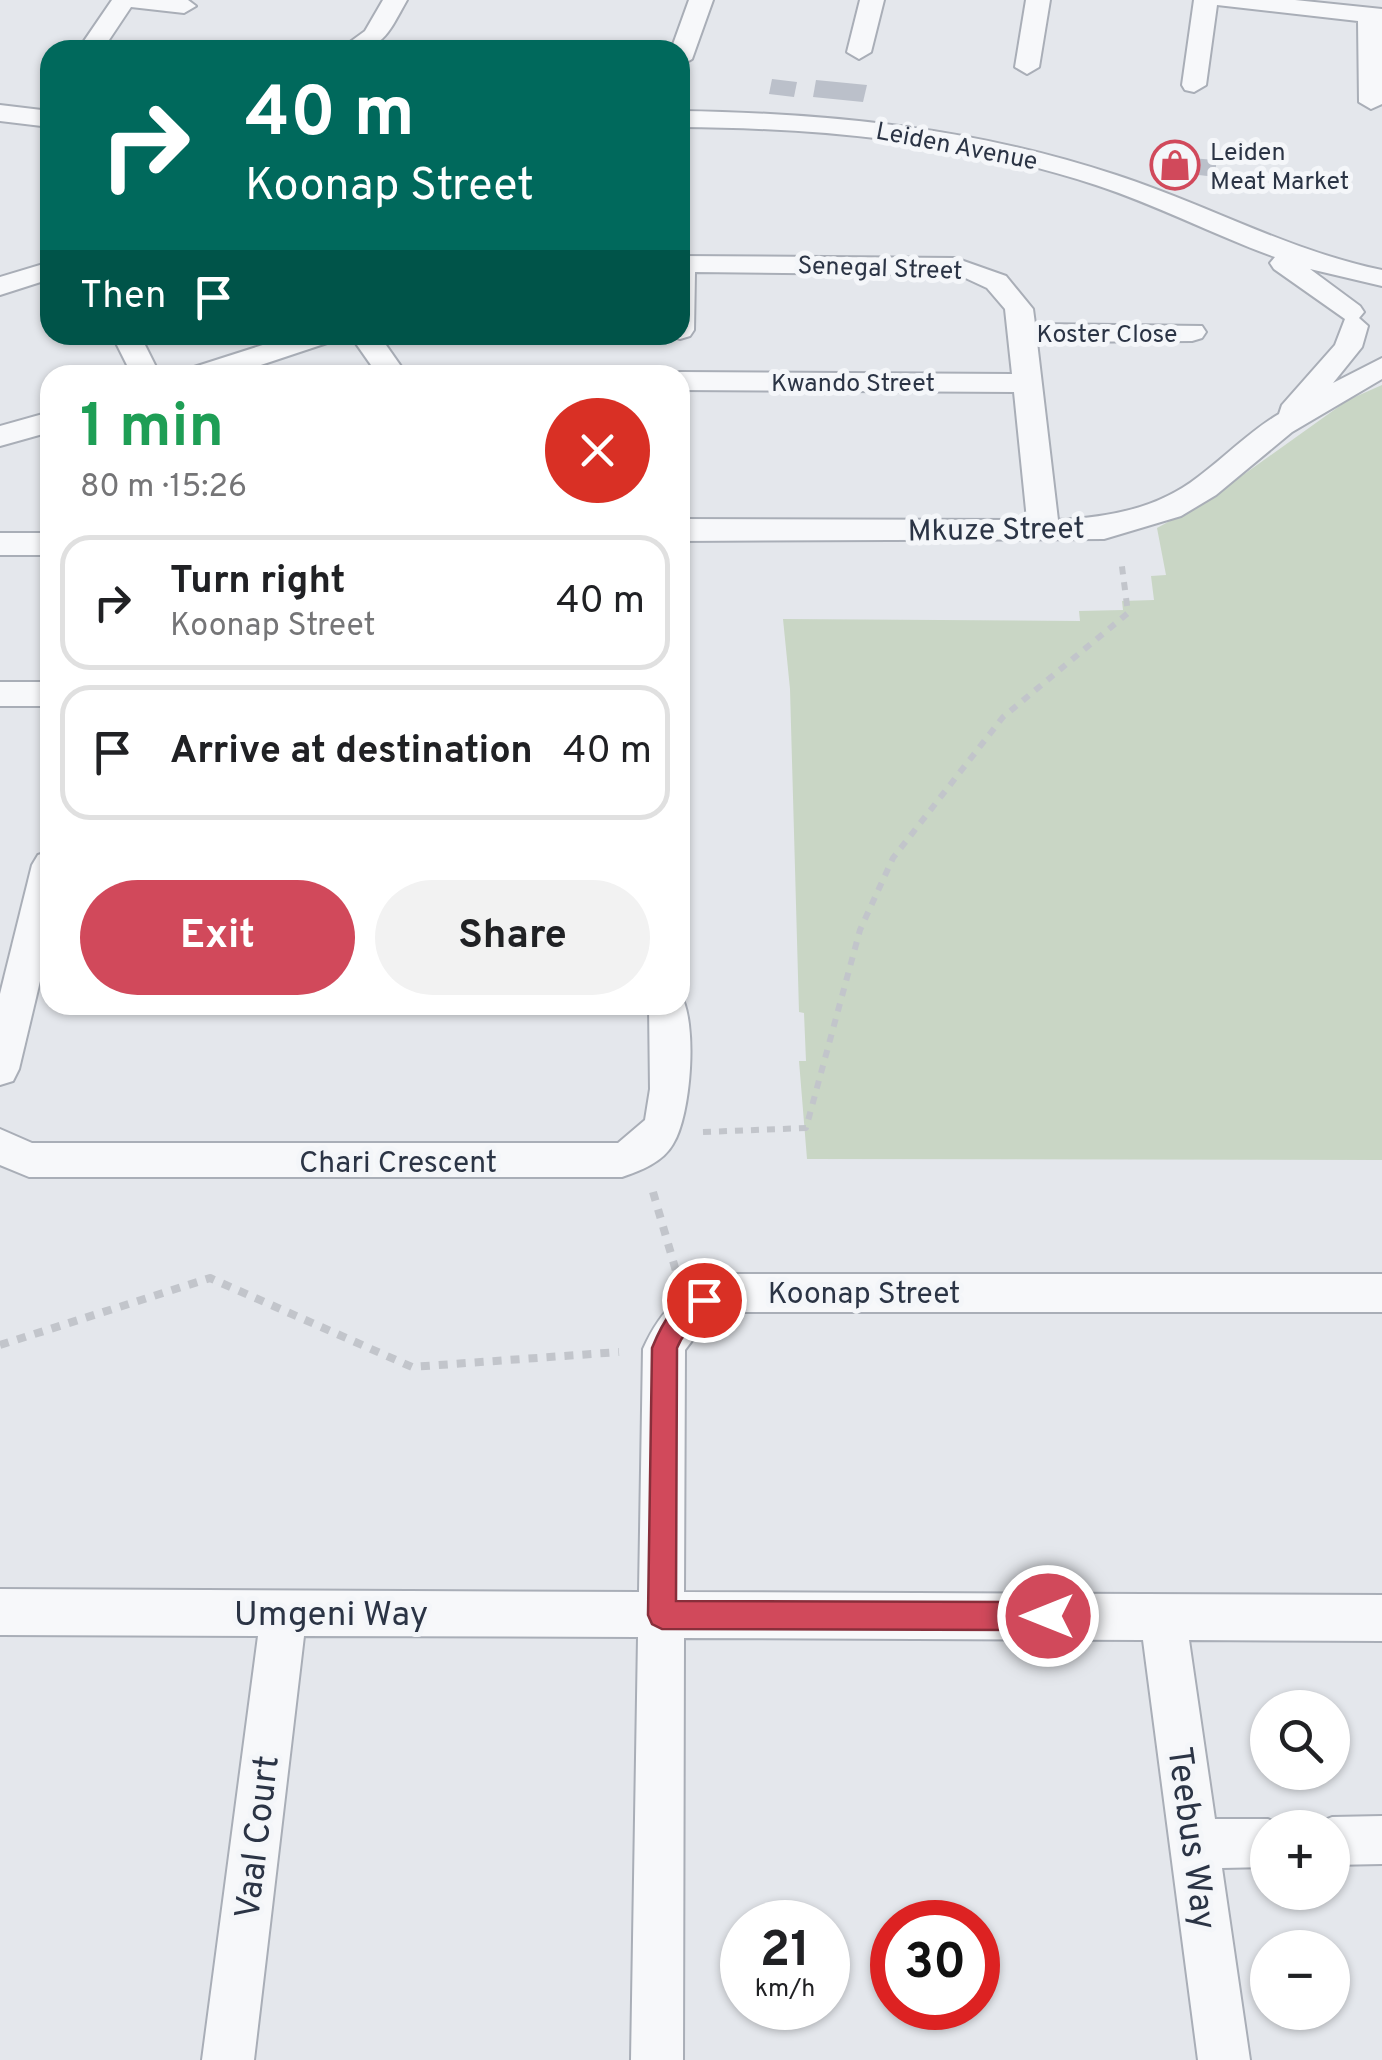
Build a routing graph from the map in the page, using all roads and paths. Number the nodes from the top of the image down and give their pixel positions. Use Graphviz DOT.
graph roads {
  1 [pos="126,0"];
  2 [pos="395,0"];
  3 [pos="700,0"];
  4 [pos="872,0"];
  5 [pos="1038,0"];
  6 [pos="1206,0"];
  7 [pos="1226,0"];
  8 [pos="184,6"];
  9 [pos="1365,11"];
  10 [pos="97,40"];
  11 [pos="367,40"];
  12 [pos="686,40"];
  13 [pos="859,52"];
  14 [pos="1027,67"];
  15 [pos="1194,86"];
  16 [pos="1371,102"];
  17 [pos="0,114"];
  18 [pos="40,118"];
  19 [pos="690,119"];
  20 [pos="1224,225"];
  21 [pos="690,264"];
  22 [pos="40,273"];
  23 [pos="1382,279"];
  24 [pos="0,286"];
  25 [pos="1352,319"];
  26 [pos="1192,332"];
  27 [pos="1022,334"];
  28 [pos="292,345"];
  29 [pos="1382,349"];
  30 [pos="231,365"];
  31 [pos="1382,367"];
  32 [pos="690,378"];
  33 [pos="1027,384"];
  34 [pos="40,425"];
  35 [pos="1282,425"];
  36 [pos="0,436"];
  37 [pos="1116,525"];
  38 [pos="690,530"];
  39 [pos="1044,532"];
  40 [pos="0,544"];
  41 [pos="40,544"];
  42 [pos="0,694"];
  43 [pos="40,694"];
  44 [pos="40,894"];
  45 [pos="28,928"];
  46 [pos="668,1015"];
  47 [pos="0,1069"];
  48 [pos="666,1118"];
  49 [pos="0,1146"];
  50 [pos="641,1151"];
  51 [pos="1382,1292"];
  52 [pos="687,1311"];
  53 [pos="0,1345"];
  54 [pos="664,1348"];
  55 [pos="0,1612"];
  56 [pos="284,1613"];
  57 [pos="662,1615"];
  58 [pos="1163,1616"];
  59 [pos="1382,1618"];
  60 [pos="1382,1840"];
  61 [pos="1350,1841"];
  62 [pos="1250,1842"];
  63 [pos="1194,1844"];
  64 [pos="228,2060"];
  65 [pos="657,2060"];
  66 [pos="1224,2060"];
  1 -- 8 [label="street"];
  1 -- 10 [label="street"];
  2 -- 11 [label="street"];
  3 -- 12 [label="street"];
  4 -- 13 [label="street"];
  5 -- 14 [label="street"];
  6 -- 15 [label="street"];
  7 -- 9 [label="street"];
  9 -- 16 [label="street"];
  17 -- 18 [label="street"];
  19 -- 20 [label="street, Leiden Avenue"];
  20 -- 23 [label="street, Leiden Avenue"];
  20 -- 25 [label="street, Leiden Avenue"];
  21 -- 27 [label="street, Senegal Street"];
  22 -- 24 [label="street"];
  23 -- 25 [label="street, Mkuze Street"];
  25 -- 29 [label="street, Leiden Avenue"];
  25 -- 35 [label="street, Mkuze Street"];
  26 -- 27 [label="street, Koster Close"];
  27 -- 33 [label="street, Senegal Street"];
  28 -- 30 [label="street"];
  31 -- 35 [label="street, Mkuze Street"];
  32 -- 33 [label="street, Kwando Street"];
  33 -- 39 [label="street, Senegal Street"];
  34 -- 36 [label="street"];
  35 -- 37 [label="street, Mkuze Street"];
  37 -- 39 [label="street, Mkuze Street"];
  37 -- 48 [label="path"];
  38 -- 39 [label="street, Mkuze Street"];
  40 -- 41 [label="street"];
  42 -- 43 [label="street"];
  44 -- 45 [label="street"];
  45 -- 47 [label="street"];
  46 -- 48 [label="street"];
  48 -- 50 [label="street"];
  49 -- 50 [label="street, Chari Crescent"];
  50 -- 52 [label="path"];
  51 -- 52 [label="street, Koonap Street"];
  52 -- 54 [label="street"];
  53 -- 54 [label="path"];
  54 -- 57 [label="street"];
  55 -- 56 [label="street, Umgeni Way"];
  56 -- 57 [label="street, Umgeni Way"];
  56 -- 64 [label="street, Vaal Court"];
  57 -- 58 [label="street, Umgeni Way"];
  57 -- 65 [label="street"];
  58 -- 59 [label="street, Umgeni Way"];
  58 -- 63 [label="street, Teebus Way"];
  60 -- 61 [label="street"];
  62 -- 63 [label="street"];
  63 -- 66 [label="street, Teebus Way"];
}
